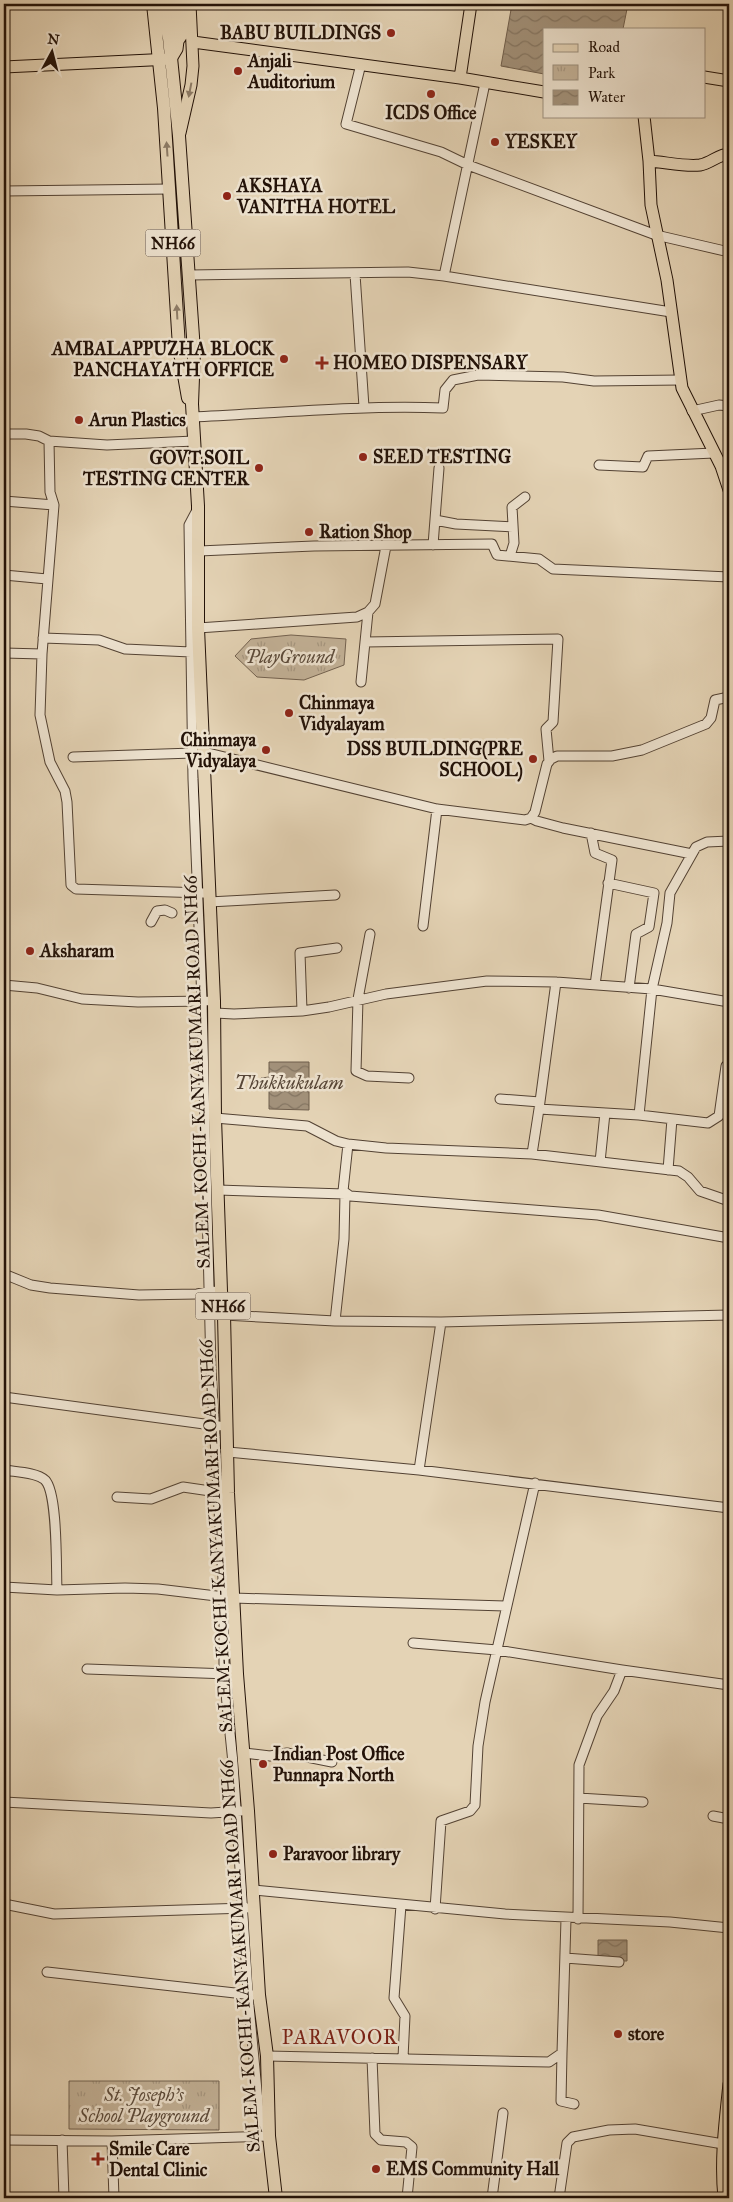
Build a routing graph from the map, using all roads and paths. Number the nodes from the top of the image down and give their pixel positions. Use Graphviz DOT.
graph roads {
  1 [pos="4,4"];
  2 [pos="153,4"];
  3 [pos="163,4"];
  4 [pos="172,4"];
  5 [pos="182,4"];
  6 [pos="190,4"];
  7 [pos="471,4"];
  8 [pos="4,11"];
  9 [pos="178,41"];
  10 [pos="193,42"];
  11 [pos="165,59"];
  12 [pos="361,64"];
  13 [pos="4,67"];
  14 [pos="706,77"];
  15 [pos="460,78"];
  16 [pos="729,81"];
  17 [pos="485,83"];
  18 [pos="543,92"];
  19 [pos="644,118"];
  20 [pos="179,136"];
  21 [pos="729,154"];
  22 [pos="649,160"];
  23 [pos="468,165"];
  24 [pos="170,189"];
  25 [pos="4,191"];
  26 [pos="656,235"];
  27 [pos="729,252"];
  28 [pos="355,274"];
  29 [pos="190,275"];
  30 [pos="444,276"];
  31 [pos="671,312"];
  32 [pos="681,380"];
  33 [pos="364,406"];
  34 [pos="729,406"];
  35 [pos="692,410"];
  36 [pos="192,415"];
  37 [pos="4,430"];
  38 [pos="4,434"];
  39 [pos="49,441"];
  40 [pos="194,441"];
  41 [pos="714,453"];
  42 [pos="599,465"];
  43 [pos="438,468"];
  44 [pos="729,490"];
  45 [pos="525,497"];
  46 [pos="4,501"];
  47 [pos="54,505"];
  48 [pos="198,506"];
  49 [pos="435,520"];
  50 [pos="513,527"];
  51 [pos="433,545"];
  52 [pos="386,546"];
  53 [pos="199,551"];
  54 [pos="510,556"];
  55 [pos="4,575"];
  56 [pos="729,577"];
  57 [pos="47,578"];
  58 [pos="368,612"];
  59 [pos="198,628"];
  60 [pos="43,638"];
  61 [pos="365,642"];
  62 [pos="191,652"];
  63 [pos="4,653"];
  64 [pos="42,654"];
  65 [pos="361,682"];
  66 [pos="729,697"];
  67 [pos="198,753"];
  68 [pos="73,757"];
  69 [pos="549,761"];
  70 [pos="437,809"];
  71 [pos="531,818"];
  72 [pos="591,833"];
  73 [pos="729,841"];
  74 [pos="692,854"];
  75 [pos="608,883"];
  76 [pos="335,894"];
  77 [pos="205,896"];
  78 [pos="172,913"];
  79 [pos="151,922"];
  80 [pos="423,926"];
  81 [pos="370,934"];
  82 [pos="337,948"];
  83 [pos="556,982"];
  84 [pos="4,985"];
  85 [pos="595,985"];
  86 [pos="628,988"];
  87 [pos="652,990"];
  88 [pos="358,999"];
  89 [pos="729,1002"];
  90 [pos="210,1005"];
  91 [pos="302,1011"];
  92 [pos="726,1066"];
  93 [pos="409,1078"];
  94 [pos="500,1099"];
  95 [pos="539,1106"];
  96 [pos="605,1113"];
  97 [pos="639,1115"];
  98 [pos="215,1118"];
  99 [pos="672,1119"];
  100 [pos="348,1144"];
  101 [pos="532,1154"];
  102 [pos="600,1162"];
  103 [pos="668,1170"];
  104 [pos="218,1190"];
  105 [pos="345,1194"];
  106 [pos="729,1201"];
  107 [pos="729,1238"];
  108 [pos="4,1274"];
  109 [pos="215,1291"];
  110 [pos="729,1315"];
  111 [pos="224,1316"];
  112 [pos="335,1321"];
  113 [pos="441,1322"];
  114 [pos="4,1397"];
  115 [pos="220,1426"];
  116 [pos="228,1452"];
  117 [pos="4,1470"];
  118 [pos="419,1470"];
  119 [pos="535,1483"];
  120 [pos="223,1493"];
  121 [pos="117,1497"];
  122 [pos="729,1508"];
  123 [pos="4,1587"];
  124 [pos="56,1590"];
  125 [pos="228,1597"];
  126 [pos="505,1606"];
  127 [pos="413,1643"];
  128 [pos="497,1650"];
  129 [pos="87,1669"];
  130 [pos="622,1670"];
  131 [pos="224,1674"];
  132 [pos="238,1674"];
  133 [pos="729,1685"];
  134 [pos="244,1752"];
  135 [pos="332,1762"];
  136 [pos="579,1798"];
  137 [pos="4,1802"];
  138 [pos="644,1802"];
  139 [pos="242,1811"];
  140 [pos="712,1816"];
  141 [pos="729,1819"];
  142 [pos="253,1890"];
  143 [pos="4,1904"];
  144 [pos="402,1905"];
  145 [pos="248,1908"];
  146 [pos="435,1909"];
  147 [pos="566,1919"];
  148 [pos="578,1919"];
  149 [pos="729,1928"];
  150 [pos="565,1958"];
  151 [pos="619,1962"];
  152 [pos="47,1972"];
  153 [pos="254,1995"];
  154 [pos="562,2053"];
  155 [pos="267,2056"];
  156 [pos="372,2058"];
  157 [pos="403,2058"];
  158 [pos="729,2084"];
  159 [pos="574,2104"];
  160 [pos="504,2113"];
  161 [pos="269,2136"];
  162 [pos="4,2140"];
  163 [pos="62,2140"];
  164 [pos="112,2140"];
  165 [pos="726,2145"];
  166 [pos="64,2198"];
  167 [pos="114,2198"];
  168 [pos="276,2198"];
  169 [pos="407,2198"];
  170 [pos="492,2198"];
  171 [pos="559,2198"];
  172 [pos="724,2198"];
  1 -- 8 [label="street"];
  2 -- 11 [label="highway, NH66"];
  3 -- 11 [label="highway, SALEM-KOCHI-KANYAKUMARI ROAD NH66 / NH66"];
  4 -- 9 [label="main road"];
  5 -- 9 [label="main road"];
  6 -- 10 [label="main road"];
  7 -- 15 [label="main road"];
  9 -- 11 [label="main road"];
  10 -- 12 [label="main road"];
  10 -- 20 [label="main road, one-way"];
  11 -- 13 [label="main road"];
  11 -- 20 [label="highway, SALEM-KOCHI-KANYAKUMARI ROAD NH66 / NH66"];
  24 -- 11 [label="highway, NH66, one-way"];
  12 -- 15 [label="main road"];
  12 -- 23 [label="street"];
  14 -- 16 [label="main road"];
  15 -- 17 [label="main road"];
  17 -- 18 [label="main road"];
  17 -- 23 [label="street"];
  19 -- 22 [label="main road"];
  20 -- 29 [label="highway, SALEM-KOCHI-KANYAKUMARI ROAD NH66 / NH66"];
  21 -- 22 [label="main road"];
  22 -- 26 [label="main road"];
  23 -- 26 [label="street"];
  23 -- 30 [label="street"];
  24 -- 25 [label="street"];
  36 -- 24 [label="highway, NH66, one-way"];
  26 -- 27 [label="street"];
  26 -- 31 [label="main road"];
  28 -- 29 [label="street"];
  28 -- 30 [label="street"];
  28 -- 33 [label="street"];
  29 -- 36 [label="highway, SALEM-KOCHI-KANYAKUMARI ROAD NH66 / NH66"];
  30 -- 31 [label="street"];
  31 -- 32 [label="main road"];
  32 -- 33 [label="street"];
  32 -- 35 [label="main road"];
  33 -- 36 [label="street"];
  34 -- 35 [label="street"];
  35 -- 41 [label="main road"];
  36 -- 40 [label="highway, SALEM-KOCHI-KANYAKUMARI ROAD NH66 / NH66"];
  37 -- 38 [label="street"];
  38 -- 39 [label="street"];
  39 -- 40 [label="street"];
  39 -- 47 [label="street"];
  40 -- 48 [label="highway, SALEM-KOCHI-KANYAKUMARI ROAD NH66 / NH66"];
  41 -- 42 [label="street"];
  41 -- 44 [label="main road"];
  43 -- 49 [label="street"];
  45 -- 50 [label="street"];
  46 -- 47 [label="street"];
  47 -- 57 [label="street"];
  48 -- 53 [label="highway, SALEM-KOCHI-KANYAKUMARI ROAD NH66 / NH66"];
  48 -- 62 [label="street"];
  49 -- 50 [label="street"];
  49 -- 51 [label="street"];
  50 -- 54 [label="street"];
  51 -- 52 [label="street"];
  51 -- 54 [label="street"];
  52 -- 53 [label="street"];
  52 -- 58 [label="street"];
  53 -- 59 [label="highway, SALEM-KOCHI-KANYAKUMARI ROAD NH66 / NH66"];
  54 -- 56 [label="street"];
  55 -- 57 [label="street"];
  57 -- 60 [label="street"];
  58 -- 59 [label="street"];
  58 -- 61 [label="street"];
  59 -- 67 [label="highway, SALEM-KOCHI-KANYAKUMARI ROAD NH66 / NH66"];
  60 -- 62 [label="street"];
  60 -- 64 [label="street"];
  61 -- 65 [label="street"];
  61 -- 69 [label="street"];
  62 -- 67 [label="street"];
  63 -- 64 [label="street"];
  64 -- 77 [label="street"];
  66 -- 69 [label="street"];
  67 -- 68 [label="street"];
  67 -- 70 [label="street"];
  67 -- 77 [label="highway, SALEM-KOCHI-KANYAKUMARI ROAD NH66 / NH66"];
  69 -- 71 [label="street"];
  70 -- 71 [label="street"];
  70 -- 80 [label="street"];
  71 -- 72 [label="street"];
  72 -- 74 [label="street"];
  72 -- 75 [label="street"];
  73 -- 74 [label="street"];
  74 -- 87 [label="street"];
  75 -- 85 [label="street"];
  75 -- 86 [label="street"];
  76 -- 77 [label="street"];
  77 -- 90 [label="highway, SALEM-KOCHI-KANYAKUMARI ROAD NH66 / NH66"];
  78 -- 79 [label="street"];
  81 -- 88 [label="street"];
  82 -- 91 [label="street"];
  83 -- 85 [label="street"];
  83 -- 88 [label="street"];
  83 -- 95 [label="street"];
  84 -- 90 [label="street"];
  85 -- 86 [label="street"];
  86 -- 87 [label="street"];
  87 -- 89 [label="street"];
  87 -- 97 [label="street"];
  88 -- 91 [label="street"];
  88 -- 93 [label="street"];
  90 -- 91 [label="street"];
  90 -- 98 [label="highway, SALEM-KOCHI-KANYAKUMARI ROAD NH66 / NH66"];
  90 -- 109 [label="street"];
  92 -- 99 [label="street"];
  94 -- 95 [label="street"];
  95 -- 96 [label="street"];
  95 -- 101 [label="street"];
  96 -- 97 [label="street"];
  96 -- 102 [label="street"];
  97 -- 99 [label="street"];
  98 -- 100 [label="street"];
  98 -- 104 [label="highway, SALEM-KOCHI-KANYAKUMARI ROAD NH66 / NH66"];
  99 -- 103 [label="street"];
  100 -- 101 [label="street"];
  100 -- 105 [label="street"];
  101 -- 102 [label="street"];
  102 -- 103 [label="street"];
  103 -- 106 [label="street"];
  104 -- 105 [label="street"];
  104 -- 109 [label="highway, SALEM-KOCHI-KANYAKUMARI ROAD NH66 / NH66"];
  105 -- 107 [label="street"];
  105 -- 112 [label="street"];
  108 -- 109 [label="street"];
  109 -- 111 [label="highway, SALEM-KOCHI-KANYAKUMARI ROAD NH66 / NH66"];
  109 -- 115 [label="street"];
  110 -- 113 [label="street"];
  111 -- 112 [label="street"];
  111 -- 115 [label="highway, SALEM-KOCHI-KANYAKUMARI ROAD NH66 / NH66"];
  112 -- 113 [label="street"];
  113 -- 118 [label="street"];
  114 -- 115 [label="street"];
  115 -- 116 [label="highway, SALEM-KOCHI-KANYAKUMARI ROAD NH66 / NH66"];
  115 -- 120 [label="street"];
  116 -- 118 [label="street"];
  116 -- 120 [label="highway, SALEM-KOCHI-KANYAKUMARI ROAD NH66 / NH66"];
  117 -- 124 [label="street"];
  118 -- 119 [label="street"];
  119 -- 122 [label="street"];
  119 -- 126 [label="street"];
  120 -- 121 [label="street"];
  120 -- 125 [label="highway, SALEM-KOCHI-KANYAKUMARI ROAD NH66 / NH66"];
  123 -- 124 [label="street"];
  124 -- 125 [label="street"];
  125 -- 126 [label="street"];
  125 -- 131 [label="street"];
  125 -- 132 [label="highway, SALEM-KOCHI-KANYAKUMARI ROAD NH66 / NH66"];
  126 -- 128 [label="street"];
  127 -- 128 [label="street"];
  128 -- 130 [label="street"];
  128 -- 146 [label="street"];
  129 -- 131 [label="street"];
  130 -- 133 [label="street"];
  130 -- 136 [label="street"];
  131 -- 132 [label="street"];
  131 -- 139 [label="street"];
  132 -- 134 [label="highway, SALEM-KOCHI-KANYAKUMARI ROAD NH66 / NH66"];
  134 -- 135 [label="street"];
  134 -- 139 [label="highway, SALEM-KOCHI-KANYAKUMARI ROAD NH66 / NH66"];
  136 -- 138 [label="street"];
  136 -- 148 [label="street"];
  137 -- 139 [label="street"];
  139 -- 142 [label="highway, SALEM-KOCHI-KANYAKUMARI ROAD NH66 / NH66"];
  139 -- 145 [label="street"];
  140 -- 141 [label="street"];
  142 -- 144 [label="street"];
  142 -- 145 [label="highway, SALEM-KOCHI-KANYAKUMARI ROAD NH66 / NH66"];
  143 -- 145 [label="street"];
  144 -- 146 [label="street"];
  144 -- 157 [label="street"];
  145 -- 153 [label="highway, SALEM-KOCHI-KANYAKUMARI ROAD NH66 / NH66"];
  146 -- 147 [label="street"];
  147 -- 148 [label="street"];
  147 -- 150 [label="street"];
  148 -- 149 [label="street"];
  150 -- 151 [label="street"];
  150 -- 154 [label="street"];
  152 -- 153 [label="street"];
  153 -- 155 [label="highway, SALEM-KOCHI-KANYAKUMARI ROAD NH66 / NH66"];
  153 -- 161 [label="street"];
  154 -- 157 [label="street"];
  154 -- 159 [label="street"];
  155 -- 156 [label="street"];
  155 -- 161 [label="highway, SALEM-KOCHI-KANYAKUMARI ROAD NH66 / NH66"];
  156 -- 157 [label="street"];
  156 -- 169 [label="street"];
  158 -- 165 [label="main road"];
  160 -- 170 [label="street"];
  161 -- 164 [label="street"];
  161 -- 168 [label="highway, SALEM-KOCHI-KANYAKUMARI ROAD NH66 / NH66"];
  162 -- 163 [label="street"];
  163 -- 164 [label="street"];
  163 -- 166 [label="street"];
  164 -- 167 [label="street"];
  165 -- 171 [label="street"];
  165 -- 172 [label="main road"];
}
